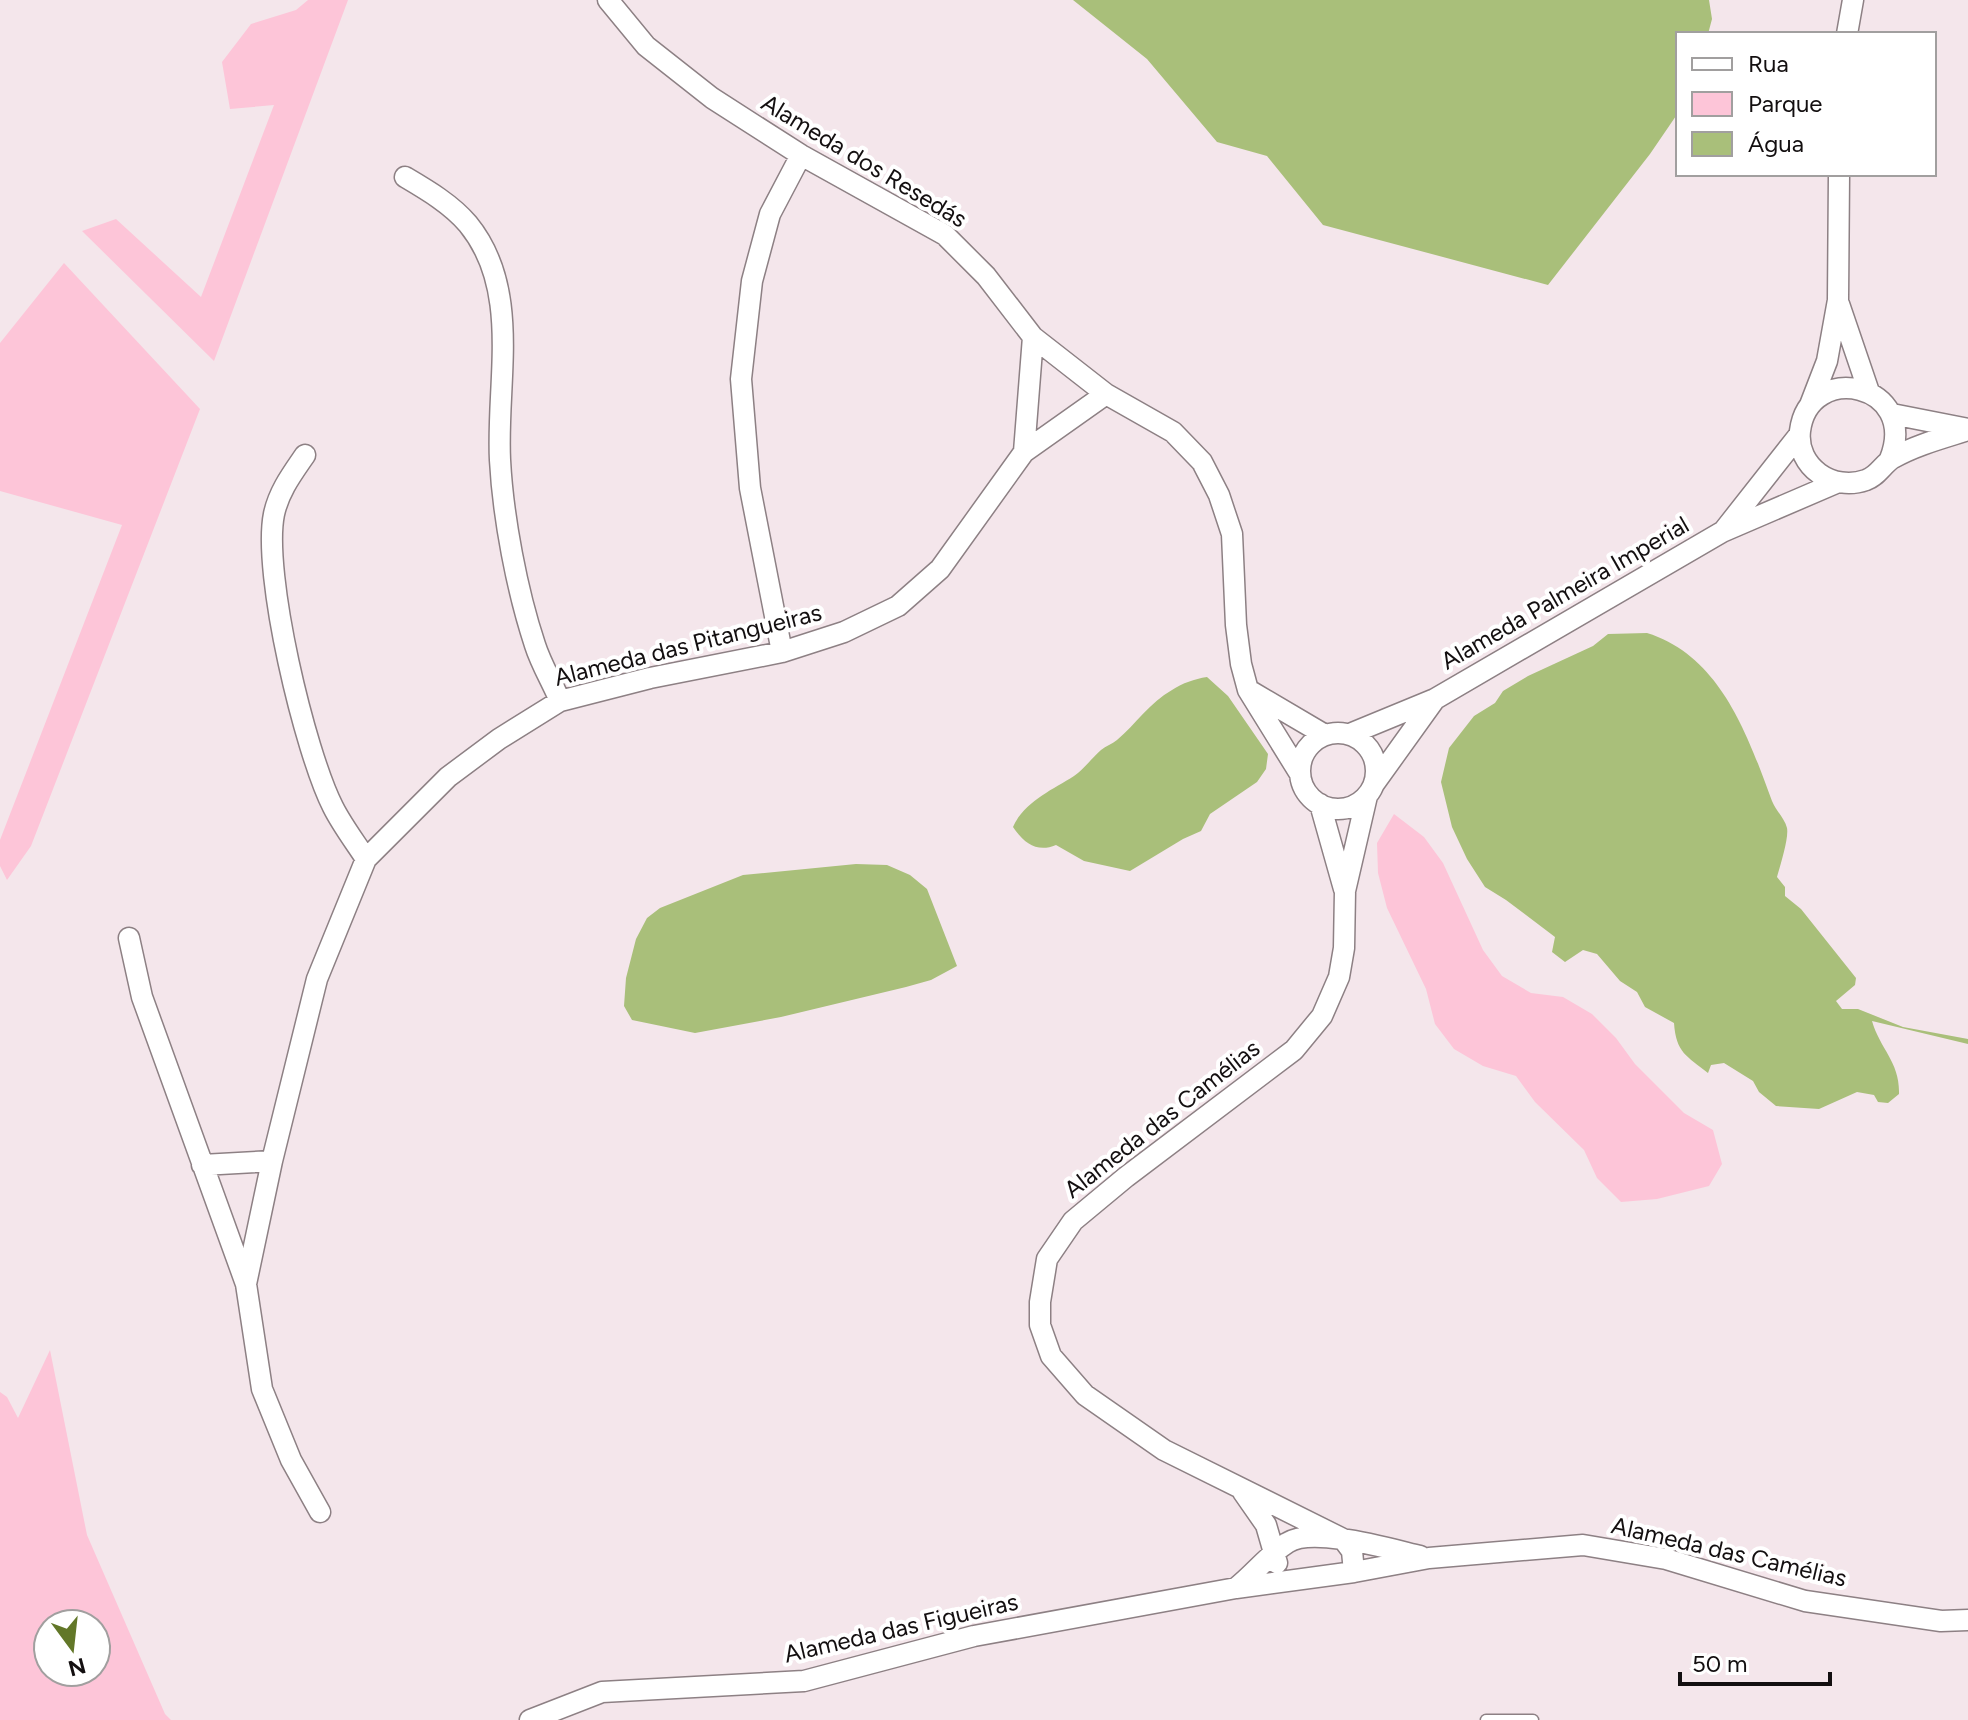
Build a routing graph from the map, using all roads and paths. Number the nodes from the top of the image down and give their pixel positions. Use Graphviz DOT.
graph roads {
  1 [pos="608,0"];
  2 [pos="1853,0"];
  3 [pos="1847,32"];
  4 [pos="801,155"];
  5 [pos="1839,176"];
  6 [pos="405,177"];
  7 [pos="1838,300"];
  8 [pos="1033,337"];
  9 [pos="1869,392"];
  10 [pos="1106,394"];
  11 [pos="1810,405"];
  12 [pos="1892,414"];
  13 [pos="1968,429"];
  14 [pos="1799,435"];
  15 [pos="1024,452"];
  16 [pos="305,455"];
  17 [pos="1890,459"];
  18 [pos="1836,483"];
  19 [pos="1722,532"];
  20 [pos="782,652"];
  21 [pos="1248,690"];
  22 [pos="1435,699"];
  23 [pos="560,701"];
  24 [pos="1350,734"];
  25 [pos="1325,735"];
  26 [pos="1300,774"];
  27 [pos="1370,790"];
  28 [pos="1320,804"];
  29 [pos="366,859"];
  30 [pos="1345,891"];
  31 [pos="129,938"];
  32 [pos="272,1161"];
  33 [pos="202,1165"];
  34 [pos="246,1284"];
  35 [pos="1241,1489"];
  36 [pos="320,1512"];
  37 [pos="1343,1539"];
  38 [pos="1274,1553"];
  39 [pos="1429,1558"];
  40 [pos="1354,1572"];
  41 [pos="1284,1581"];
  42 [pos="1236,1588"];
  43 [pos="1968,1620"];
  44 [pos="530,1720"];
  45 [pos="1486,1720"];
  46 [pos="1533,1720"];
  1 -- 4 [label="street, Alameda dos Resedás"];
  2 -- 3 [label="street"];
  4 -- 8 [label="street, Alameda dos Resedás"];
  4 -- 20 [label="street"];
  5 -- 7 [label="street"];
  6 -- 23 [label="street"];
  7 -- 9 [label="street"];
  7 -- 11 [label="street"];
  8 -- 10 [label="street, Alameda dos Resedás"];
  8 -- 15 [label="street"];
  9 -- 11 [label="street"];
  9 -- 12 [label="street"];
  10 -- 15 [label="street, Alameda das Pitangueiras"];
  10 -- 21 [label="street, Alameda dos Resedás"];
  11 -- 14 [label="street"];
  12 -- 13 [label="street"];
  12 -- 17 [label="street"];
  13 -- 17 [label="street"];
  14 -- 18 [label="street"];
  14 -- 19 [label="street"];
  15 -- 20 [label="street, Alameda das Pitangueiras"];
  16 -- 29 [label="street"];
  17 -- 18 [label="street"];
  18 -- 19 [label="street"];
  19 -- 22 [label="street, Alameda Palmeira Imperial"];
  20 -- 23 [label="street, Alameda das Pitangueiras"];
  21 -- 25 [label="street"];
  21 -- 26 [label="street, Alameda dos Resedás"];
  22 -- 24 [label="street, Alameda Palmeira Imperial"];
  22 -- 27 [label="street"];
  23 -- 29 [label="street, Alameda das Pitangueiras"];
  24 -- 25 [label="street"];
  24 -- 27 [label="street"];
  25 -- 26 [label="street"];
  26 -- 28 [label="street"];
  27 -- 28 [label="street"];
  27 -- 30 [label="street"];
  28 -- 30 [label="street"];
  29 -- 32 [label="street, Alameda das Pitangueiras"];
  30 -- 35 [label="street, Alameda das Camélias"];
  31 -- 33 [label="street"];
  32 -- 33 [label="street"];
  32 -- 34 [label="street, Alameda das Pitangueiras"];
  33 -- 34 [label="street"];
  34 -- 36 [label="street"];
  35 -- 37 [label="street, Alameda das Camélias"];
  35 -- 38 [label="street"];
  37 -- 38 [label="street"];
  37 -- 39 [label="street, Alameda das Camélias"];
  37 -- 40 [label="street"];
  38 -- 41 [label="street"];
  38 -- 42 [label="street"];
  39 -- 40 [label="street, Alameda das Camélias"];
  39 -- 43 [label="street, Alameda das Camélias"];
  40 -- 41 [label="street, Alameda das Camélias"];
  41 -- 42 [label="street, Alameda das Figueiras"];
  42 -- 44 [label="street, Alameda das Figueiras"];
  45 -- 46 [label="lane"];
}
